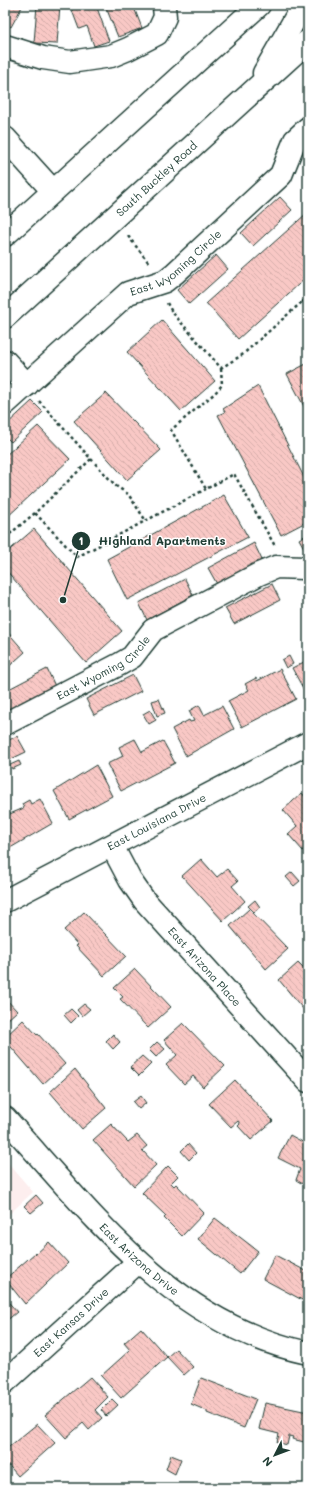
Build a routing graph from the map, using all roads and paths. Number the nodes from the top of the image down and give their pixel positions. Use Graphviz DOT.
graph roads {
  1 [pos="259,5"];
  2 [pos="303,5"];
  3 [pos="164,6"];
  4 [pos="308,41"];
  5 [pos="5,46"];
  6 [pos="253,91"];
  7 [pos="308,128"];
  8 [pos="5,138"];
  9 [pos="53,191"];
  10 [pos="5,235"];
  11 [pos="128,236"];
  12 [pos="152,267"];
  13 [pos="308,297"];
  14 [pos="165,298"];
  15 [pos="303,301"];
  16 [pos="308,308"];
  17 [pos="5,317"];
  18 [pos="5,361"];
  19 [pos="221,368"];
  20 [pos="32,392"];
  21 [pos="5,404"];
  22 [pos="91,458"];
  23 [pos="206,489"];
  24 [pos="35,513"];
  25 [pos="146,521"];
  26 [pos="5,538"];
  27 [pos="279,553"];
  28 [pos="308,566"];
  29 [pos="5,724"];
  30 [pos="308,743"];
  31 [pos="112,846"];
  32 [pos="5,901"];
  33 [pos="308,1081"];
  34 [pos="5,1118"];
  35 [pos="138,1262"];
  36 [pos="308,1353"];
  37 [pos="5,1382"];
  1 -- 9 [label="street"];
  2 -- 6 [label="street"];
  3 -- 5 [label="street"];
  4 -- 6 [label="street, South Buckley Road"];
  6 -- 17 [label="street, South Buckley Road"];
  7 -- 20 [label="street, East Wyoming Circle"];
  8 -- 9 [label="street"];
  9 -- 10 [label="street"];
  11 -- 12 [label="path"];
  13 -- 15 [label="path"];
  14 -- 19 [label="path"];
  15 -- 16 [label="path"];
  15 -- 19 [label="path"];
  18 -- 20 [label="street"];
  19 -- 23 [label="path"];
  20 -- 21 [label="street, East Wyoming Circle"];
  20 -- 22 [label="path"];
  22 -- 24 [label="path"];
  22 -- 25 [label="path"];
  23 -- 25 [label="path"];
  23 -- 27 [label="path"];
  24 -- 25 [label="path"];
  24 -- 26 [label="path"];
  28 -- 29 [label="street, East Wyoming Circle"];
  30 -- 31 [label="street, East Louisiana Drive"];
  31 -- 32 [label="street, East Louisiana Drive"];
  31 -- 33 [label="street, East Arizona Place"];
  34 -- 35 [label="street, East Arizona Drive"];
  35 -- 36 [label="street, East Arizona Drive"];
  35 -- 37 [label="street, East Kansas Drive"];
}
